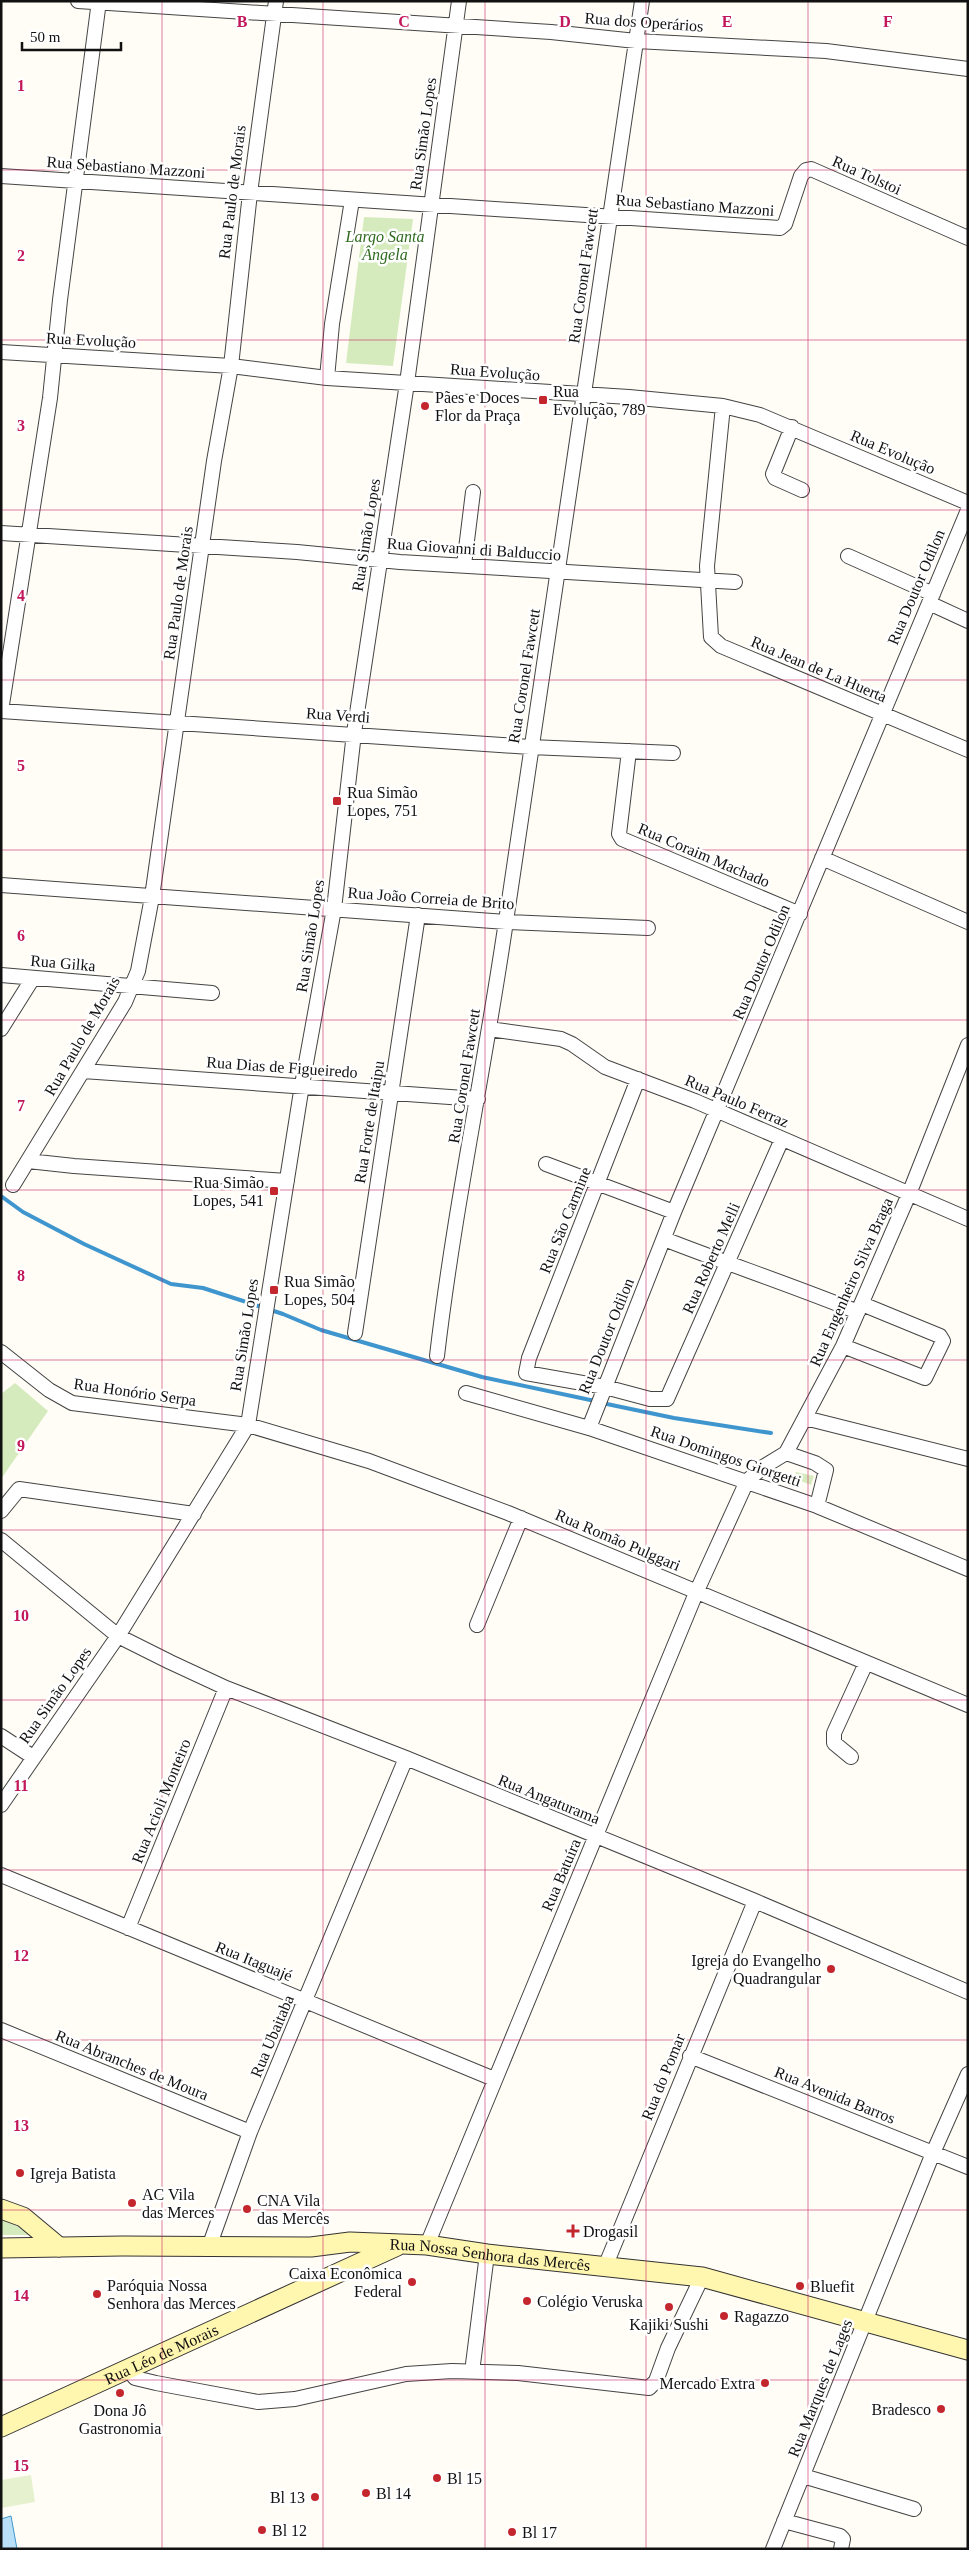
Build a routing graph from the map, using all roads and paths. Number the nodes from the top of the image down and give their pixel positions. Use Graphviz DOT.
graph roads {
  1 [pos="78,1"];
  2 [pos="459,1"];
  3 [pos="642,1"];
  4 [pos="98,2"];
  5 [pos="275,8"];
  6 [pos="456,26"];
  7 [pos="636,41"];
  8 [pos="968,69"];
  9 [pos="1,176"];
  10 [pos="75,180"];
  11 [pos="250,193"];
  12 [pos="352,200"];
  13 [pos="431,205"];
  14 [pos="608,218"];
  15 [pos="786,224"];
  16 [pos="968,238"];
  17 [pos="1,352"];
  18 [pos="54,356"];
  19 [pos="231,366"];
  20 [pos="327,378"];
  21 [pos="407,383"];
  22 [pos="583,395"];
  23 [pos="723,406"];
  24 [pos="792,427"];
  25 [pos="802,490"];
  26 [pos="473,492"];
  27 [pos="968,503"];
  28 [pos="968,510"];
  29 [pos="1,533"];
  30 [pos="30,536"];
  31 [pos="202,546"];
  32 [pos="848,556"];
  33 [pos="380,560"];
  34 [pos="464,565"];
  35 [pos="558,572"];
  36 [pos="707,581"];
  37 [pos="735,582"];
  38 [pos="931,598"];
  39 [pos="968,621"];
  40 [pos="1,711"];
  41 [pos="881,714"];
  42 [pos="177,722"];
  43 [pos="354,734"];
  44 [pos="530,747"];
  45 [pos="968,750"];
  46 [pos="629,751"];
  47 [pos="673,753"];
  48 [pos="822,858"];
  49 [pos="1,885"];
  50 [pos="152,897"];
  51 [pos="334,909"];
  52 [pos="800,914"];
  53 [pos="418,915"];
  54 [pos="506,922"];
  55 [pos="968,922"];
  56 [pos="648,928"];
  57 [pos="1,975"];
  58 [pos="33,978"];
  59 [pos="134,986"];
  60 [pos="212,993"];
  61 [pos="1,1029"];
  62 [pos="489,1029"];
  63 [pos="966,1054"];
  64 [pos="83,1071"];
  65 [pos="638,1079"];
  66 [pos="302,1085"];
  67 [pos="391,1092"];
  68 [pos="478,1099"];
  69 [pos="716,1111"];
  70 [pos="782,1139"];
  71 [pos="28,1161"];
  72 [pos="546,1164"];
  73 [pos="287,1181"];
  74 [pos="598,1183"];
  75 [pos="13,1185"];
  76 [pos="910,1194"];
  77 [pos="674,1212"];
  78 [pos="968,1219"];
  79 [pos="664,1239"];
  80 [pos="727,1264"];
  81 [pos="860,1308"];
  82 [pos="355,1333"];
  83 [pos="844,1346"];
  84 [pos="1,1352"];
  85 [pos="436,1356"];
  86 [pos="604,1390"];
  87 [pos="466,1393"];
  88 [pos="805,1418"];
  89 [pos="248,1425"];
  90 [pos="589,1428"];
  91 [pos="786,1453"];
  92 [pos="968,1459"];
  93 [pos="747,1481"];
  94 [pos="817,1506"];
  95 [pos="1,1511"];
  96 [pos="194,1514"];
  97 [pos="521,1518"];
  98 [pos="1,1540"];
  99 [pos="968,1569"];
  100 [pos="696,1593"];
  101 [pos="477,1625"];
  102 [pos="118,1636"];
  103 [pos="866,1663"];
  104 [pos="226,1688"];
  105 [pos="968,1705"];
  106 [pos="1,1736"];
  107 [pos="34,1757"];
  108 [pos="851,1757"];
  109 [pos="406,1758"];
  110 [pos="1,1806"];
  111 [pos="596,1837"];
  112 [pos="1,1875"];
  113 [pos="755,1902"];
  114 [pos="128,1928"];
  115 [pos="968,1992"];
  116 [pos="306,2001"];
  117 [pos="1,2030"];
  118 [pos="690,2056"];
  119 [pos="968,2074"];
  120 [pos="494,2079"];
  121 [pos="250,2132"];
  122 [pos="933,2153"];
  123 [pos="968,2167"];
  124 [pos="1,2209"];
  125 [pos="403,2243"];
  126 [pos="332,2244"];
  127 [pos="427,2245"];
  128 [pos="59,2247"];
  129 [pos="209,2247"];
  130 [pos="1,2248"];
  131 [pos="488,2254"];
  132 [pos="605,2267"];
  133 [pos="332,2276"];
  134 [pos="702,2278"];
  135 [pos="865,2321"];
  136 [pos="968,2350"];
  137 [pos="127,2368"];
  138 [pos="472,2372"];
  139 [pos="1,2427"];
  140 [pos="803,2476"];
  141 [pos="914,2509"];
  142 [pos="784,2521"];
  143 [pos="773,2549"];
  144 [pos="841,2549"];
  1 -- 4 [label="street, Rua dos Operários"];
  2 -- 6 [label="street, Rua Simão Lopes"];
  3 -- 7 [label="street, Rua Coronel Fawcett"];
  4 -- 5 [label="street, Rua dos Operários"];
  4 -- 10 [label="street"];
  5 -- 6 [label="street, Rua dos Operários"];
  5 -- 11 [label="street, Rua Paulo de Morais"];
  6 -- 7 [label="street, Rua dos Operários"];
  6 -- 13 [label="street, Rua Simão Lopes"];
  7 -- 8 [label="street, Rua dos Operários"];
  7 -- 14 [label="street, Rua Coronel Fawcett"];
  9 -- 10 [label="street, Rua Sebastiano Mazzoni"];
  10 -- 11 [label="street, Rua Sebastiano Mazzoni"];
  10 -- 18 [label="street"];
  11 -- 12 [label="street, Rua Sebastiano Mazzoni"];
  11 -- 19 [label="street, Rua Paulo de Morais"];
  12 -- 13 [label="street, Rua Sebastiano Mazzoni"];
  12 -- 20 [label="street"];
  13 -- 14 [label="street, Rua Sebastiano Mazzoni"];
  13 -- 21 [label="street, Rua Simão Lopes"];
  14 -- 15 [label="street, Rua Sebastiano Mazzoni"];
  14 -- 22 [label="street, Rua Coronel Fawcett"];
  15 -- 16 [label="street, Rua Tolstoi"];
  17 -- 18 [label="street, Rua Evolução"];
  18 -- 19 [label="street, Rua Evolução"];
  18 -- 30 [label="street"];
  19 -- 20 [label="street, Rua Evolução"];
  19 -- 31 [label="street, Rua Paulo de Morais"];
  20 -- 21 [label="street, Rua Evolução"];
  21 -- 22 [label="street, Rua Evolução"];
  21 -- 33 [label="street, Rua Simão Lopes"];
  22 -- 23 [label="street, Rua Evolução"];
  22 -- 35 [label="street, Rua Coronel Fawcett"];
  23 -- 24 [label="street, Rua Evolução"];
  23 -- 36 [label="street, Rua Jean de La Huerta"];
  24 -- 25 [label="street"];
  24 -- 27 [label="street, Rua Evolução"];
  26 -- 34 [label="street"];
  28 -- 38 [label="street, Rua Doutor Odilon"];
  29 -- 30 [label="street, Rua Giovanni di Balduccio"];
  30 -- 31 [label="street, Rua Giovanni di Balduccio"];
  30 -- 40 [label="street"];
  31 -- 33 [label="street, Rua Giovanni di Balduccio"];
  31 -- 42 [label="street, Rua Paulo de Morais"];
  32 -- 38 [label="street"];
  33 -- 34 [label="street, Rua Giovanni di Balduccio"];
  33 -- 43 [label="street, Rua Simão Lopes"];
  34 -- 35 [label="street, Rua Giovanni di Balduccio"];
  35 -- 36 [label="street, Rua Giovanni di Balduccio"];
  35 -- 44 [label="street, Rua Coronel Fawcett"];
  36 -- 37 [label="street, Rua Giovanni di Balduccio"];
  36 -- 41 [label="street, Rua Jean de La Huerta"];
  38 -- 39 [label="street"];
  38 -- 41 [label="street, Rua Doutor Odilon"];
  40 -- 42 [label="street, Rua Verdi"];
  41 -- 45 [label="street, Rua Jean de La Huerta"];
  41 -- 48 [label="street, Rua Doutor Odilon"];
  42 -- 43 [label="street, Rua Verdi"];
  42 -- 50 [label="street, Rua Paulo de Morais"];
  43 -- 44 [label="street, Rua Verdi"];
  43 -- 51 [label="street, Rua Simão Lopes"];
  44 -- 46 [label="street, Rua Verdi"];
  44 -- 54 [label="street, Rua Coronel Fawcett"];
  46 -- 47 [label="street, Rua Verdi"];
  46 -- 52 [label="street, Rua Coraim Machado"];
  48 -- 52 [label="street, Rua Doutor Odilon"];
  48 -- 55 [label="street"];
  49 -- 50 [label="street, Rua João Correia de Brito"];
  50 -- 51 [label="street, Rua João Correia de Brito"];
  50 -- 59 [label="street, Rua Paulo de Morais"];
  51 -- 53 [label="street, Rua João Correia de Brito"];
  51 -- 66 [label="street, Rua Simão Lopes"];
  52 -- 69 [label="street, Rua Doutor Odilon"];
  53 -- 54 [label="street, Rua João Correia de Brito"];
  53 -- 67 [label="street, Rua Forte de Itaipu"];
  54 -- 56 [label="street, Rua João Correia de Brito"];
  54 -- 62 [label="street, Rua Coronel Fawcett"];
  57 -- 58 [label="street, Rua Gilka"];
  58 -- 59 [label="street, Rua Gilka"];
  58 -- 61 [label="street"];
  59 -- 60 [label="street, Rua Gilka"];
  59 -- 64 [label="street, Rua Paulo de Morais"];
  62 -- 65 [label="street, Rua Paulo Ferraz"];
  62 -- 68 [label="street, Rua Coronel Fawcett"];
  63 -- 76 [label="street, Rua Engenheiro Silva Braga"];
  64 -- 66 [label="street, Rua Dias de Figueiredo"];
  64 -- 71 [label="street, Rua Paulo de Morais"];
  65 -- 69 [label="street, Rua Paulo Ferraz"];
  65 -- 74 [label="street, Rua São Carmine"];
  66 -- 67 [label="street, Rua Dias de Figueiredo"];
  66 -- 73 [label="street, Rua Simão Lopes"];
  67 -- 68 [label="street, Rua Dias de Figueiredo"];
  67 -- 82 [label="street, Rua Forte de Itaipu"];
  68 -- 85 [label="street, Rua Coronel Fawcett"];
  69 -- 70 [label="street, Rua Paulo Ferraz"];
  69 -- 77 [label="street, Rua Doutor Odilon"];
  70 -- 76 [label="street, Rua Paulo Ferraz"];
  70 -- 80 [label="street, Rua Roberto Melli"];
  71 -- 73 [label="street"];
  71 -- 75 [label="street, Rua Paulo de Morais"];
  72 -- 74 [label="street"];
  73 -- 89 [label="street, Rua Simão Lopes"];
  74 -- 77 [label="street"];
  74 -- 86 [label="street, Rua São Carmine"];
  76 -- 78 [label="street, Rua Paulo Ferraz"];
  76 -- 81 [label="street, Rua Engenheiro Silva Braga"];
  77 -- 79 [label="street, Rua Doutor Odilon"];
  79 -- 80 [label="street"];
  79 -- 86 [label="street, Rua Doutor Odilon"];
  80 -- 81 [label="street"];
  80 -- 86 [label="street, Rua Roberto Melli"];
  81 -- 83 [label="street, Rua Engenheiro Silva Braga"];
  81 -- 83 [label="street"];
  83 -- 88 [label="street, Rua Engenheiro Silva Braga"];
  84 -- 89 [label="street, Rua Honório Serpa"];
  86 -- 90 [label="street, Rua Doutor Odilon"];
  87 -- 90 [label="street, Rua Domingos Giorgetti"];
  88 -- 91 [label="street, Rua Engenheiro Silva Braga"];
  88 -- 92 [label="street"];
  89 -- 96 [label="street, Rua Simão Lopes"];
  89 -- 97 [label="street, Rua Romão Pulggari"];
  90 -- 93 [label="street, Rua Domingos Giorgetti"];
  91 -- 93 [label="street, Rua Batuíra"];
  91 -- 94 [label="street"];
  93 -- 94 [label="street, Rua Domingos Giorgetti"];
  93 -- 100 [label="street, Rua Batuíra"];
  94 -- 99 [label="street, Rua Domingos Giorgetti"];
  95 -- 96 [label="street"];
  96 -- 102 [label="street, Rua Simão Lopes"];
  97 -- 100 [label="street, Rua Romão Pulggari"];
  97 -- 101 [label="street"];
  98 -- 102 [label="street, Rua Angaturama"];
  100 -- 103 [label="street, Rua Romão Pulggari"];
  100 -- 111 [label="street, Rua Batuíra"];
  102 -- 104 [label="street, Rua Angaturama"];
  102 -- 107 [label="street, Rua Simão Lopes"];
  103 -- 105 [label="street, Rua Romão Pulggari"];
  103 -- 108 [label="street"];
  104 -- 109 [label="street, Rua Angaturama"];
  104 -- 114 [label="street, Rua Acioli Monteiro"];
  106 -- 107 [label="street"];
  107 -- 110 [label="street, Rua Simão Lopes"];
  109 -- 111 [label="street, Rua Angaturama"];
  109 -- 116 [label="street, Rua Ubaitaba"];
  111 -- 113 [label="street, Rua Angaturama"];
  111 -- 120 [label="street, Rua Batuíra"];
  112 -- 114 [label="street, Rua Itaguajé"];
  113 -- 115 [label="street, Rua Angaturama"];
  113 -- 118 [label="street, Rua do Pomar"];
  114 -- 116 [label="street, Rua Itaguajé"];
  116 -- 120 [label="street, Rua Itaguajé"];
  116 -- 121 [label="street, Rua Ubaitaba"];
  117 -- 121 [label="street, Rua Abranches de Moura"];
  118 -- 122 [label="street, Rua Avenida Barros"];
  118 -- 132 [label="street, Rua do Pomar"];
  119 -- 122 [label="street, Rua Marques de Lages"];
  120 -- 127 [label="street, Rua Batuíra"];
  121 -- 129 [label="street, Rua Ubaitaba"];
  122 -- 123 [label="street, Rua Avenida Barros"];
  122 -- 135 [label="street, Rua Marques de Lages"];
  124 -- 128 [label="main road"];
  125 -- 126 [label="main road, Rua Nossa Senhora das Mercês"];
  125 -- 127 [label="main road, Rua Nossa Senhora das Mercês"];
  125 -- 133 [label="main road, Rua Léo de Morais"];
  126 -- 129 [label="main road, Rua Nossa Senhora das Mercês"];
  126 -- 133 [label="main road"];
  127 -- 131 [label="main road, Rua Nossa Senhora das Mercês"];
  128 -- 129 [label="main road, Rua Nossa Senhora das Mercês"];
  128 -- 130 [label="main road, Rua Nossa Senhora das Mercês"];
  131 -- 132 [label="main road, Rua Nossa Senhora das Mercês"];
  131 -- 138 [label="street"];
  132 -- 134 [label="main road, Rua Nossa Senhora das Mercês"];
  133 -- 137 [label="main road, Rua Léo de Morais"];
  134 -- 135 [label="main road, Rua Nossa Senhora das Mercês"];
  134 -- 138 [label="street"];
  135 -- 136 [label="main road, Rua Nossa Senhora das Mercês"];
  135 -- 140 [label="street, Rua Marques de Lages"];
  137 -- 138 [label="street"];
  137 -- 139 [label="main road, Rua Léo de Morais"];
  140 -- 141 [label="street"];
  140 -- 142 [label="street, Rua Marques de Lages"];
  142 -- 143 [label="street, Rua Marques de Lages"];
  142 -- 144 [label="street"];
}
